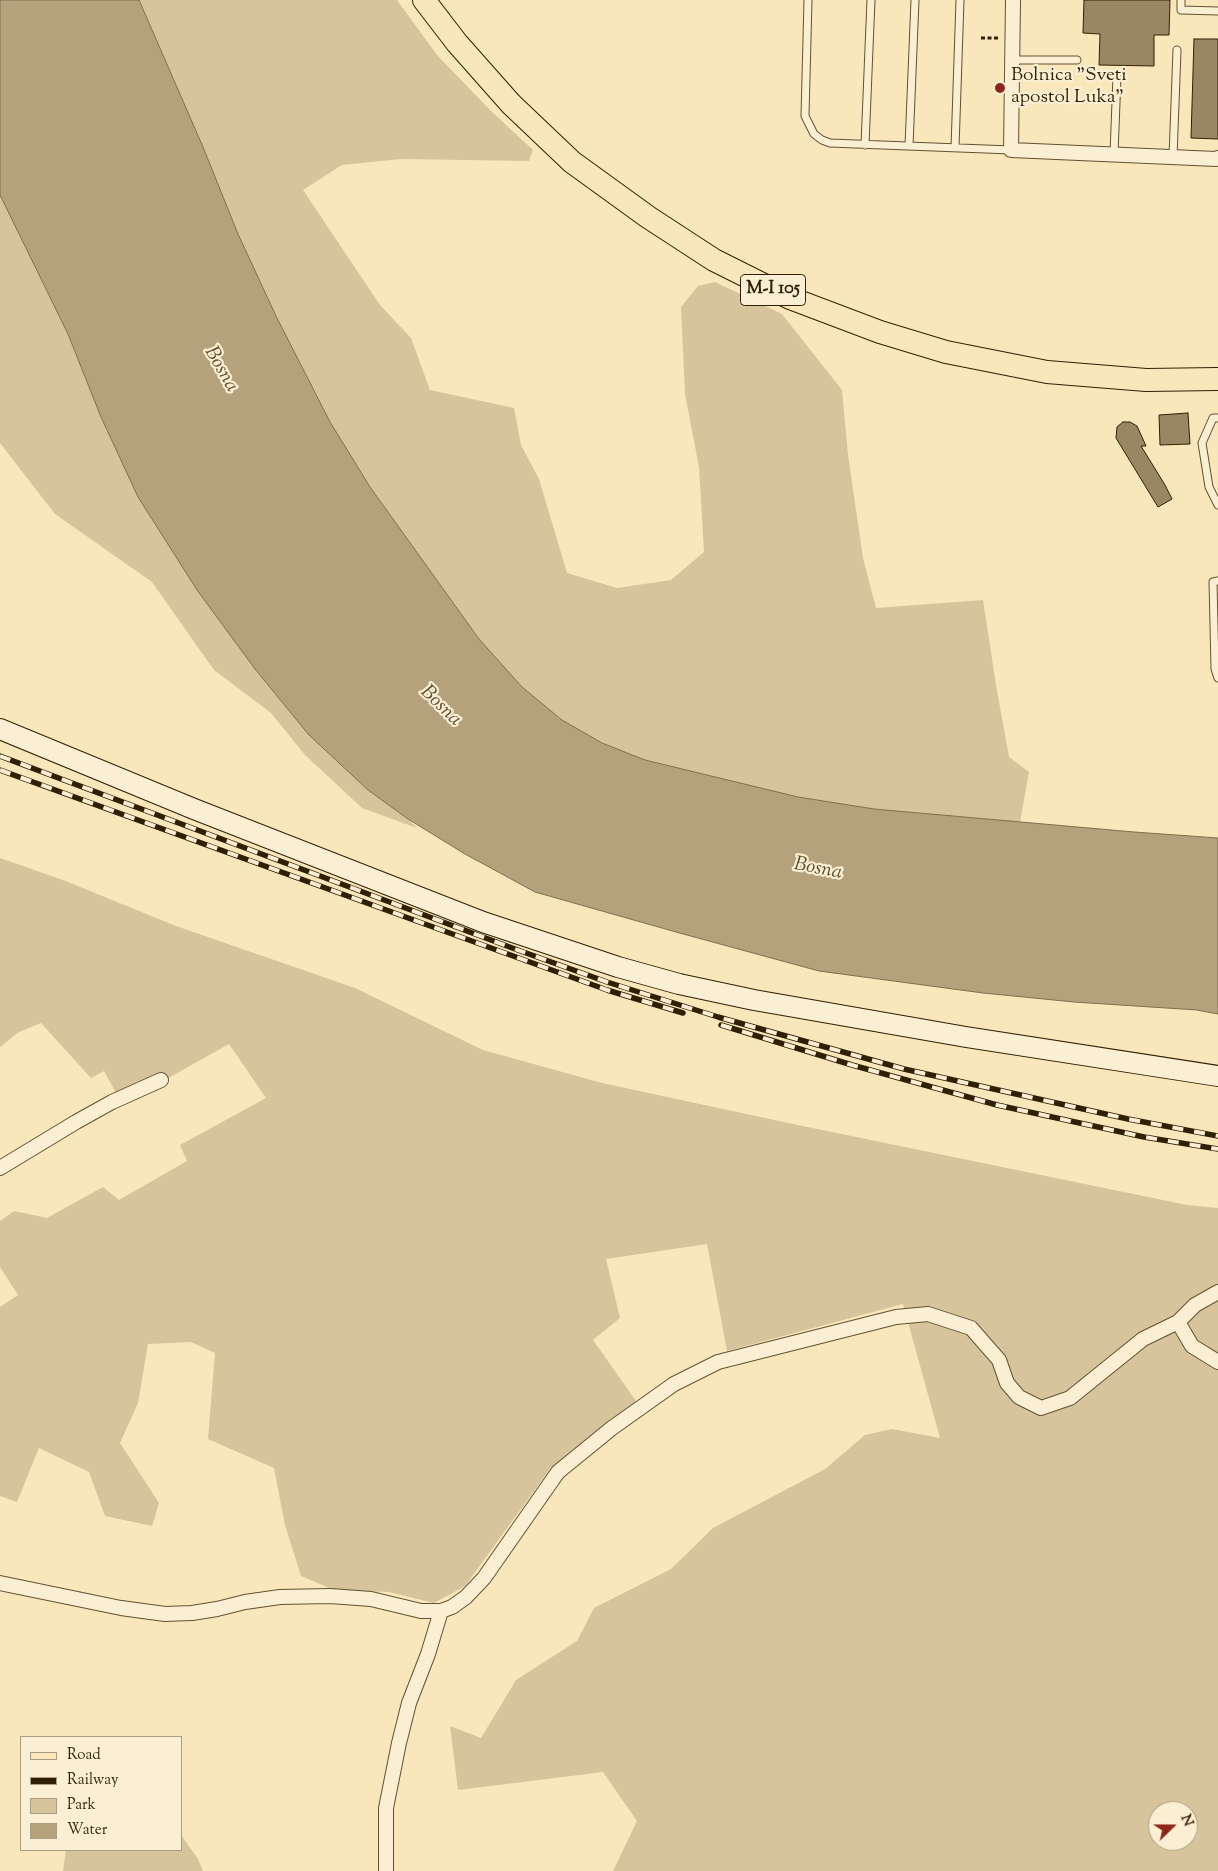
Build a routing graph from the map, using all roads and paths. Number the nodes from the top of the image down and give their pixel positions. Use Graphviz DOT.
graph roads {
  1 [pos="424,0"];
  2 [pos="808,0"];
  3 [pos="870,0"];
  4 [pos="915,0"];
  5 [pos="960,0"];
  6 [pos="1013,0"];
  7 [pos="1181,0"];
  8 [pos="1218,12"];
  9 [pos="1177,50"];
  10 [pos="1012,60"];
  11 [pos="1077,60"];
  12 [pos="1117,76"];
  13 [pos="865,144"];
  14 [pos="909,146"];
  15 [pos="955,148"];
  16 [pos="1011,150"];
  17 [pos="1114,154"];
  18 [pos="1173,157"];
  19 [pos="1218,158"];
  20 [pos="1218,379"];
  21 [pos="1218,418"];
  22 [pos="1218,504"];
  23 [pos="1218,581"];
  24 [pos="1218,678"];
  25 [pos="0,729"];
  26 [pos="1218,1076"];
  27 [pos="161,1080"];
  28 [pos="0,1168"];
  29 [pos="1218,1292"];
  30 [pos="1178,1322"];
  31 [pos="1218,1362"];
  32 [pos="0,1583"];
  33 [pos="441,1611"];
  34 [pos="386,1871"];
  1 -- 20 [label="main road, M-I 105"];
  2 -- 13 [label="lane"];
  3 -- 13 [label="lane"];
  4 -- 14 [label="lane"];
  5 -- 15 [label="lane"];
  6 -- 10 [label="street"];
  7 -- 8 [label="lane"];
  9 -- 18 [label="lane"];
  10 -- 11 [label="lane"];
  10 -- 16 [label="street"];
  12 -- 17 [label="lane"];
  13 -- 14 [label="lane"];
  14 -- 15 [label="lane"];
  15 -- 16 [label="lane"];
  16 -- 17 [label="street"];
  17 -- 18 [label="street"];
  18 -- 19 [label="street"];
  21 -- 22 [label="lane"];
  23 -- 24 [label="lane"];
  25 -- 26 [label="main road"];
  27 -- 28 [label="street"];
  29 -- 30 [label="street"];
  30 -- 31 [label="street"];
  30 -- 33 [label="street"];
  32 -- 33 [label="street"];
  33 -- 34 [label="street"];
}
